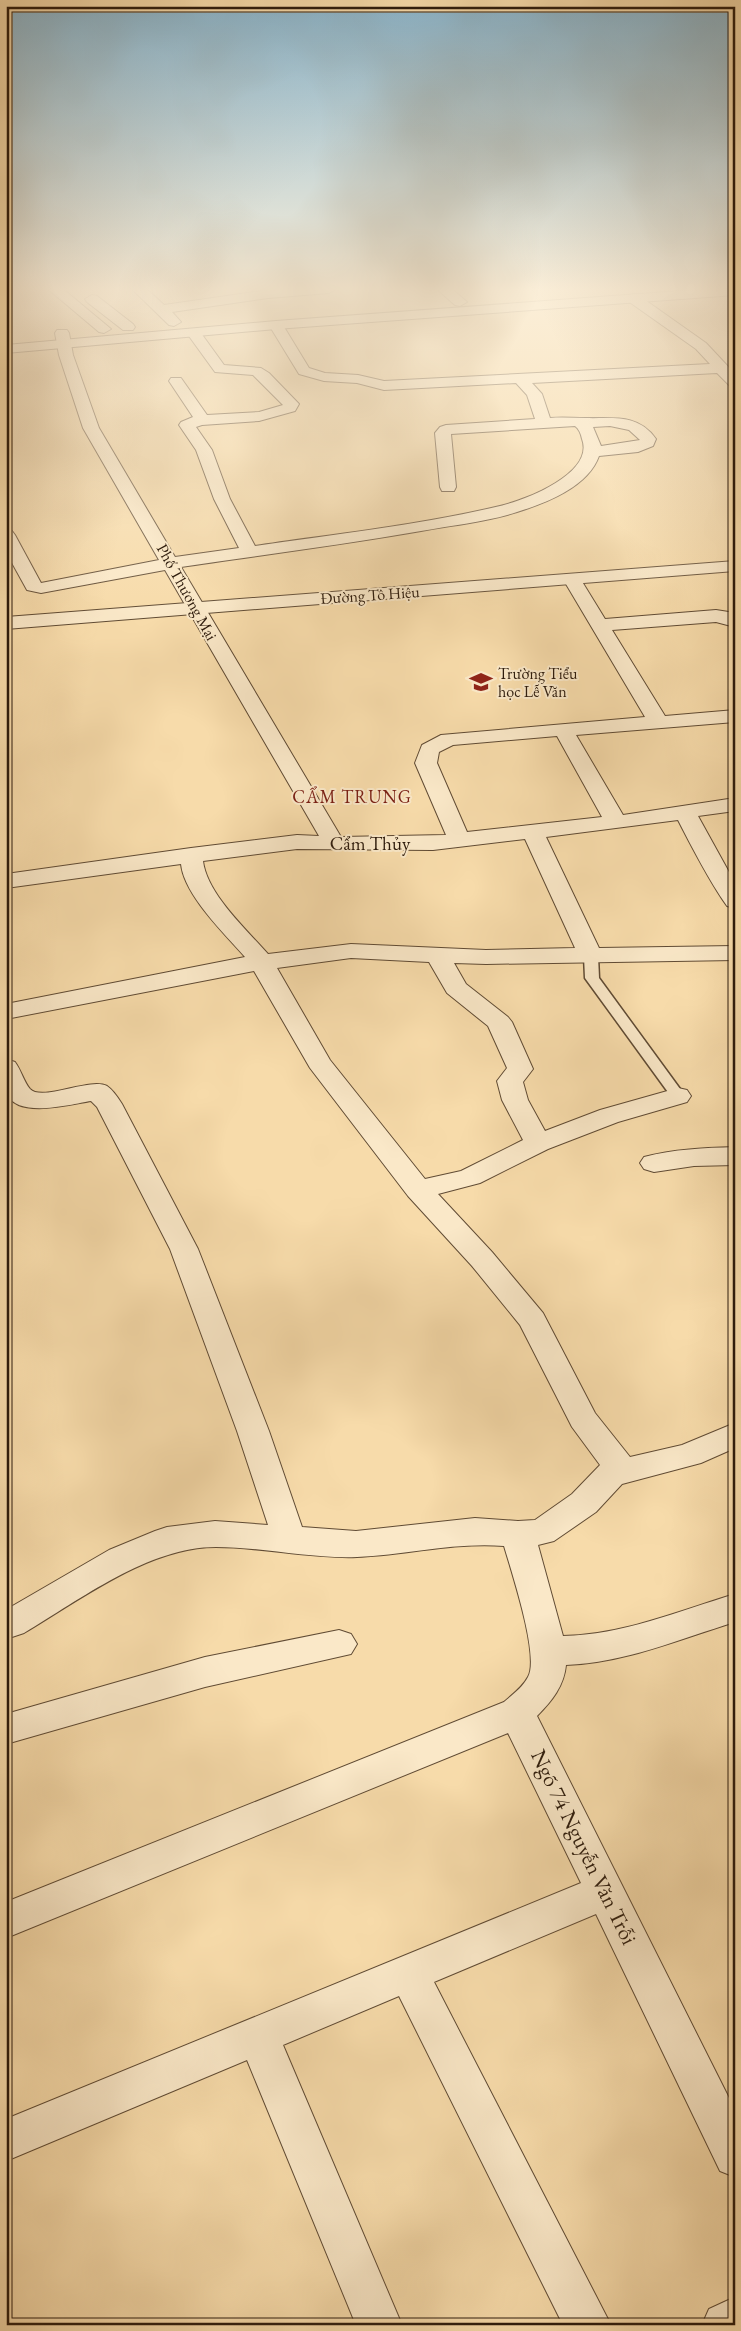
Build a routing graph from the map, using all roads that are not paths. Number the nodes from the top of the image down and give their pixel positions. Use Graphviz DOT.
graph roads {
  1 [pos="81,398"];
  2 [pos="188,398"];
  3 [pos="285,398"];
  4 [pos="536,398"];
  5 [pos="201,420"];
  6 [pos="544,423"];
  7 [pos="583,423"];
  8 [pos="593,452"];
  9 [pos="448,488"];
  10 [pos="6,535"];
  11 [pos="250,552"];
  12 [pos="171,563"];
  13 [pos="735,566"];
  14 [pos="572,579"];
  15 [pos="195,608"];
  16 [pos="735,621"];
  17 [pos="6,623"];
  18 [pos="600,625"];
  19 [pos="735,716"];
  20 [pos="659,723"];
  21 [pos="564,731"];
  22 [pos="735,804"];
  23 [pos="685,812"];
  24 [pos="616,822"];
  25 [pos="532,831"];
  26 [pos="459,840"];
  27 [pos="334,843"];
  28 [pos="191,856"];
  29 [pos="6,881"];
  30 [pos="735,901"];
  31 [pos="735,953"];
  32 [pos="437,955"];
  33 [pos="591,956"];
  34 [pos="262,963"];
  35 [pos="6,1012"];
  36 [pos="6,1067"];
  37 [pos="678,1096"];
  38 [pos="538,1143"];
  39 [pos="735,1156"];
  40 [pos="654,1163"];
  41 [pos="418,1190"];
  42 [pos="735,1436"];
  43 [pos="623,1472"];
  44 [pos="518,1534"];
  45 [pos="289,1539"];
  46 [pos="735,1608"];
  47 [pos="6,1621"];
  48 [pos="339,1644"];
  49 [pos="549,1650"];
  50 [pos="517,1712"];
  51 [pos="6,1729"];
  52 [pos="606,1891"];
  53 [pos="6,1920"];
  54 [pos="408,1973"];
  55 [pos="258,2036"];
  56 [pos="6,2140"];
  57 [pos="735,2156"];
  58 [pos="735,2320"];
  59 [pos="379,2325"];
  60 [pos="588,2325"];
  61 [pos="725,2325"];
  1 -- 12 [label="street, Phố Thương Mại"];
  2 -- 5 [label="street"];
  3 -- 5 [label="street"];
  4 -- 6 [label="street"];
  5 -- 11 [label="street"];
  6 -- 7 [label="street"];
  6 -- 9 [label="street"];
  7 -- 8 [label="street"];
  7 -- 8 [label="street"];
  8 -- 11 [label="street"];
  10 -- 12 [label="street"];
  11 -- 12 [label="street"];
  12 -- 15 [label="street, Phố Thương Mại"];
  13 -- 14 [label="street, Đường Tô Hiệu"];
  14 -- 15 [label="street, Đường Tô Hiệu"];
  14 -- 18 [label="street"];
  15 -- 17 [label="street, Đường Tô Hiệu"];
  15 -- 27 [label="street, Phố Thương Mại"];
  16 -- 18 [label="street"];
  18 -- 20 [label="street"];
  19 -- 20 [label="street"];
  20 -- 21 [label="street"];
  21 -- 24 [label="street"];
  21 -- 26 [label="street"];
  22 -- 23 [label="street, Cẩm Thủy"];
  23 -- 24 [label="street, Cẩm Thủy"];
  23 -- 30 [label="street"];
  24 -- 25 [label="street, Cẩm Thủy"];
  25 -- 26 [label="street, Cẩm Thủy"];
  25 -- 33 [label="street"];
  26 -- 27 [label="street, Cẩm Thủy"];
  27 -- 28 [label="street, Cẩm Thủy"];
  28 -- 29 [label="street, Cẩm Thủy"];
  28 -- 34 [label="street"];
  31 -- 33 [label="street"];
  32 -- 33 [label="street"];
  32 -- 34 [label="street"];
  32 -- 38 [label="street"];
  33 -- 37 [label="lane"];
  34 -- 35 [label="street"];
  34 -- 41 [label="street"];
  36 -- 45 [label="street"];
  37 -- 38 [label="street"];
  38 -- 41 [label="street"];
  39 -- 40 [label="street"];
  41 -- 43 [label="street"];
  42 -- 43 [label="street"];
  43 -- 44 [label="street"];
  44 -- 45 [label="street"];
  44 -- 49 [label="street"];
  45 -- 47 [label="street"];
  46 -- 49 [label="street"];
  48 -- 51 [label="street"];
  49 -- 50 [label="street"];
  50 -- 52 [label="street, Ngõ 74 Nguyễn Văn Trỗi"];
  50 -- 53 [label="street"];
  52 -- 54 [label="street"];
  52 -- 57 [label="street, Ngõ 74 Nguyễn Văn Trỗi"];
  54 -- 55 [label="street"];
  54 -- 60 [label="street"];
  55 -- 56 [label="street"];
  55 -- 59 [label="street"];
  58 -- 61 [label="street"];
}
